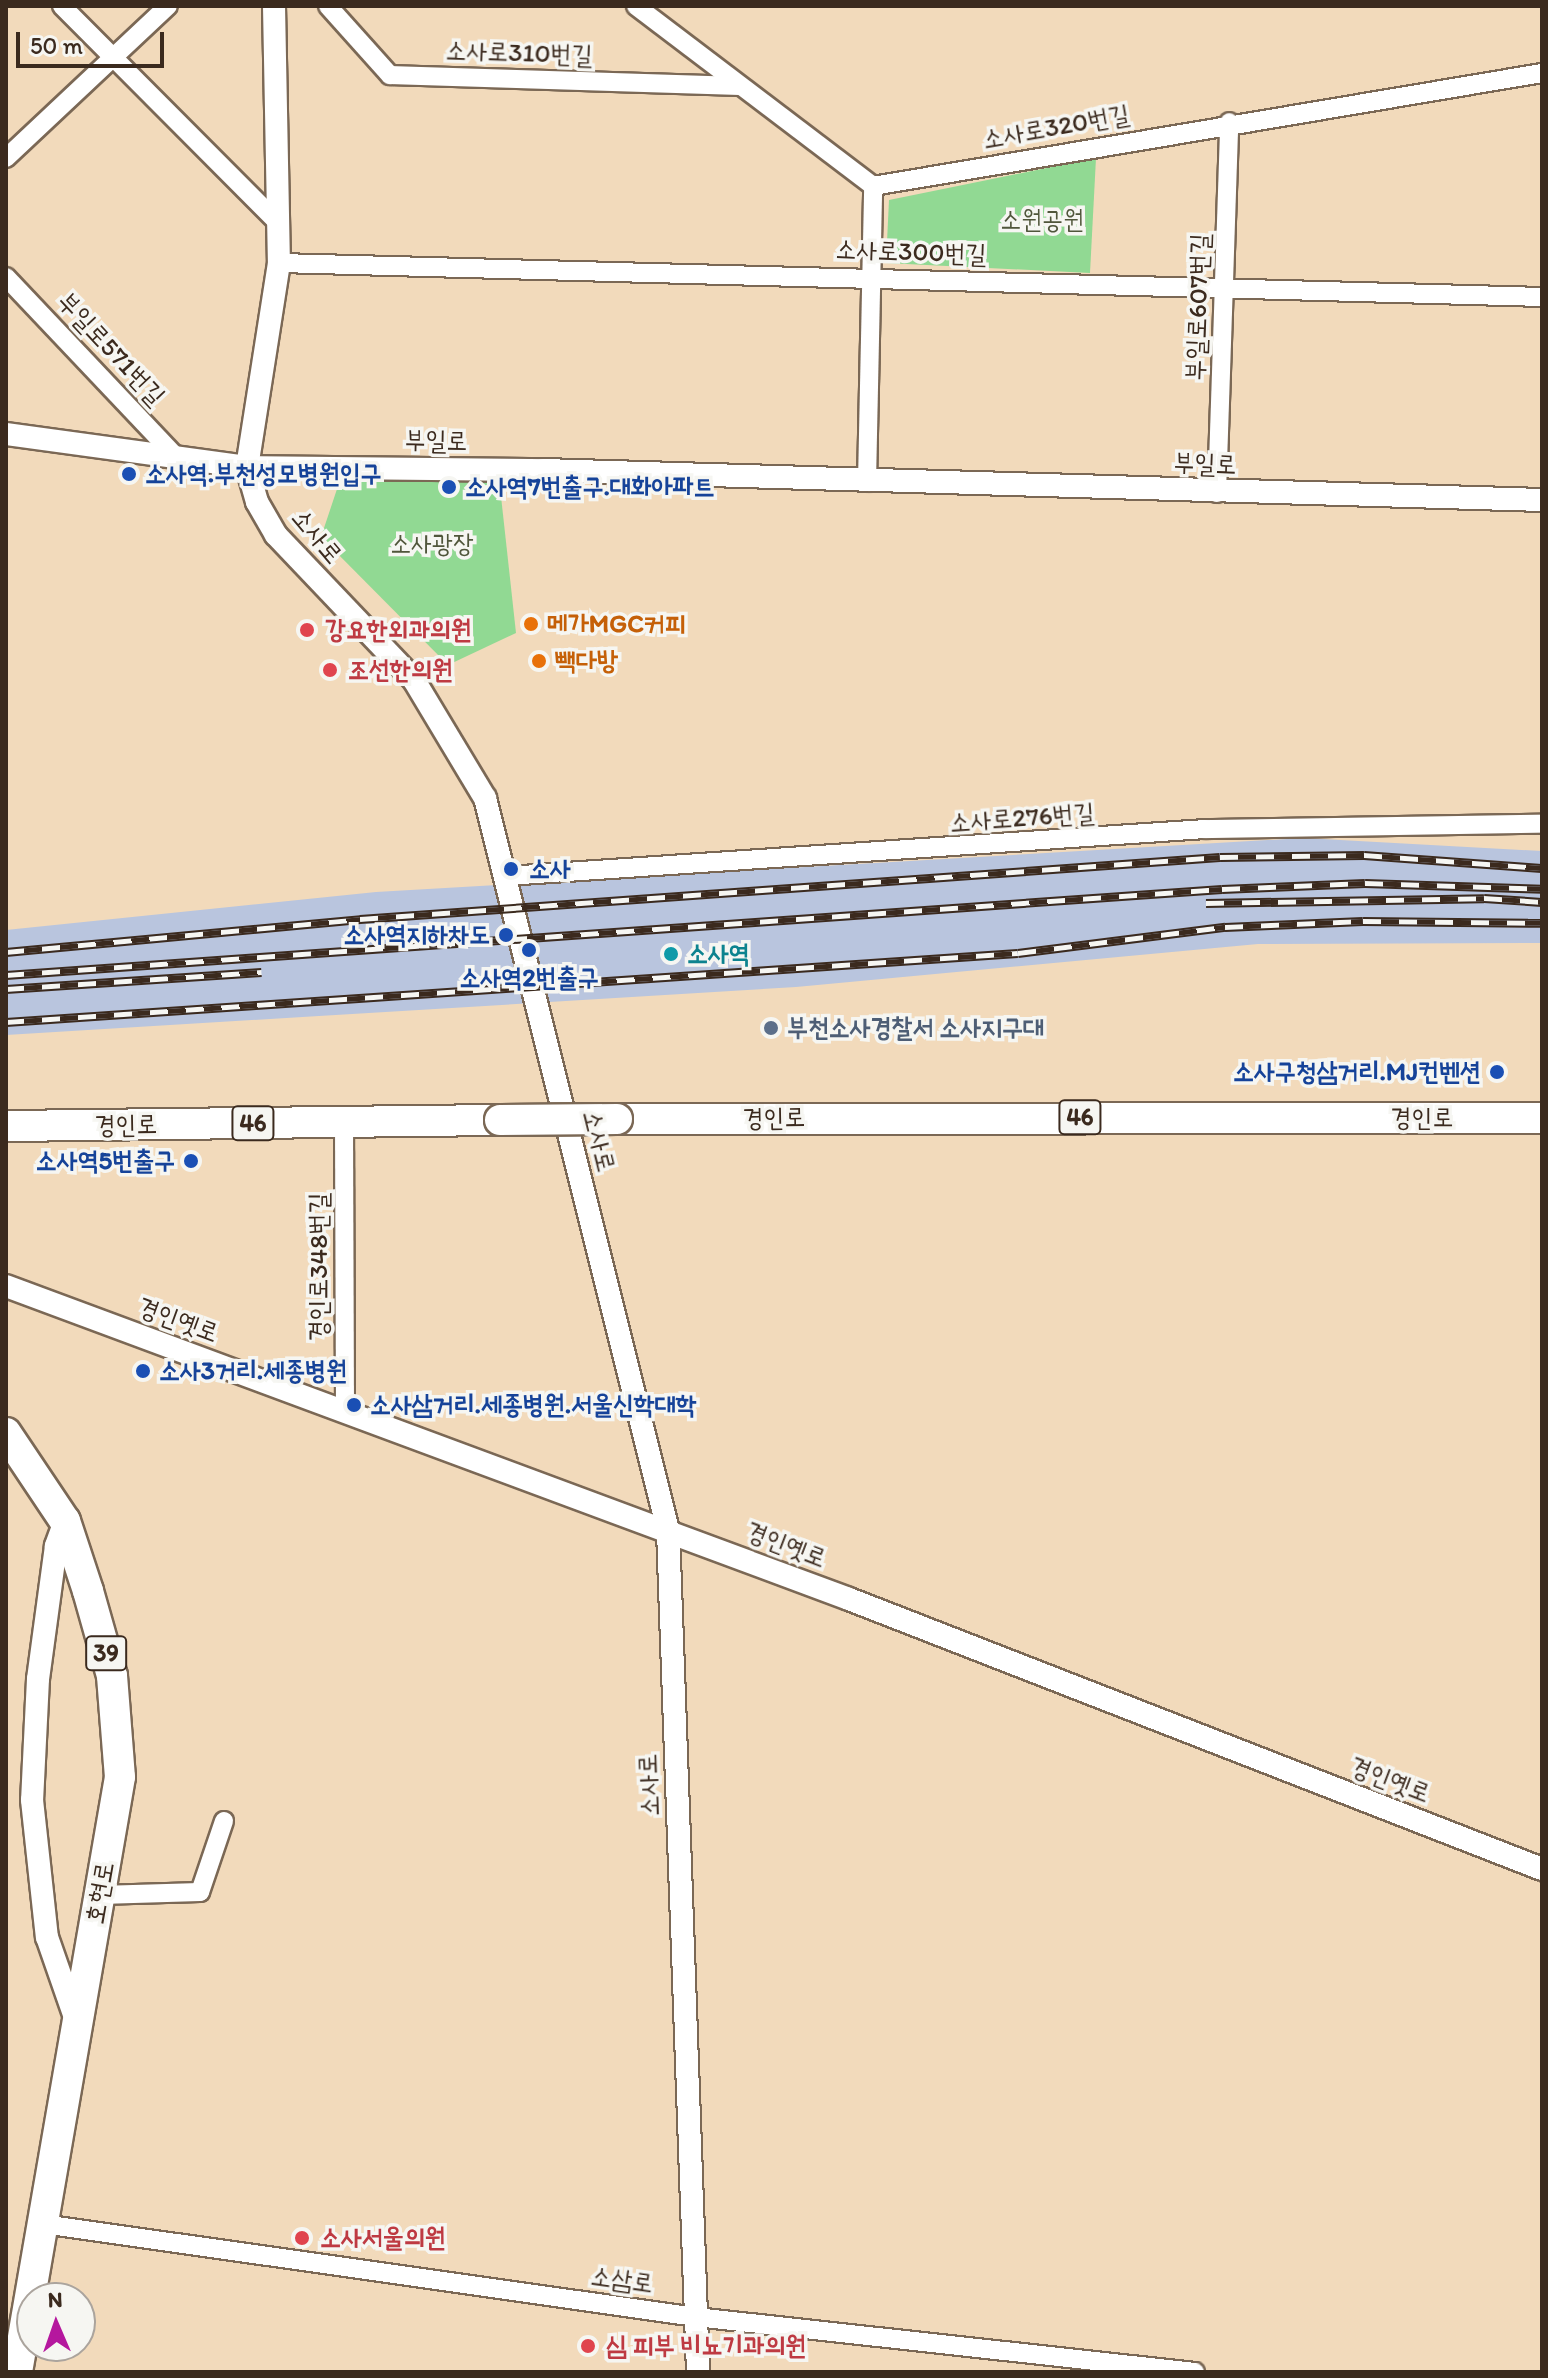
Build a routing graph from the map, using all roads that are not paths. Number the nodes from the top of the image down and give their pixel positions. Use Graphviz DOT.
graph roads {
  1 [pos="62,6"];
  2 [pos="168,6"];
  3 [pos="274,6"];
  4 [pos="328,6"];
  5 [pos="636,6"];
  6 [pos="114,61"];
  7 [pos="1542,73"];
  8 [pos="739,86"];
  9 [pos="1229,122"];
  10 [pos="6,158"];
  11 [pos="873,186"];
  12 [pos="276,221"];
  13 [pos="279,263"];
  14 [pos="873,276"];
  15 [pos="6,277"];
  16 [pos="1226,286"];
  17 [pos="1542,297"];
  18 [pos="6,434"];
  19 [pos="178,459"];
  20 [pos="247,467"];
  21 [pos="867,482"];
  22 [pos="1217,493"];
  23 [pos="1542,500"];
  24 [pos="1542,824"];
  25 [pos="507,876"];
  26 [pos="1542,1118"];
  27 [pos="344,1122"];
  28 [pos="6,1126"];
  29 [pos="6,1286"];
  30 [pos="345,1411"];
  31 [pos="6,1433"];
  32 [pos="65,1521"];
  33 [pos="668,1530"];
  34 [pos="224,1821"];
  35 [pos="1542,1869"];
  36 [pos="100,1895"];
  37 [pos="77,2023"];
  38 [pos="43,2224"];
  39 [pos="696,2317"];
  40 [pos="17,2372"];
  41 [pos="698,2372"];
  42 [pos="1195,2372"];
  1 -- 6 [label="street"];
  2 -- 6 [label="street"];
  3 -- 12 [label="street, 소사로"];
  4 -- 8 [label="street, 소사로310번길"];
  5 -- 8 [label="street"];
  6 -- 10 [label="street"];
  6 -- 12 [label="street"];
  7 -- 9 [label="street, 소사로320번길"];
  8 -- 11 [label="street"];
  9 -- 11 [label="street, 소사로320번길"];
  9 -- 16 [label="street, 부일로607번길"];
  11 -- 14 [label="street"];
  12 -- 13 [label="street, 소사로"];
  13 -- 14 [label="street, 소사로300번길"];
  13 -- 20 [label="street, 소사로"];
  14 -- 16 [label="street, 소사로300번길"];
  14 -- 21 [label="street"];
  15 -- 19 [label="street, 부일로571번길"];
  16 -- 17 [label="street, 소사로300번길"];
  16 -- 22 [label="street, 부일로607번길"];
  18 -- 19 [label="street, 부일로"];
  19 -- 20 [label="street, 부일로"];
  20 -- 21 [label="street, 부일로"];
  20 -- 25 [label="street, 소사로"];
  21 -- 22 [label="street, 부일로"];
  22 -- 23 [label="street, 부일로"];
  24 -- 25 [label="street, 소사로276번길"];
  25 -- 33 [label="street, 소사로"];
  26 -- 27 [label="main road, 경인로 / 46, bridge"];
  27 -- 28 [label="main road, 경인로 / 46"];
  27 -- 30 [label="street, 경인로348번길"];
  29 -- 30 [label="street, 경인옛로"];
  30 -- 33 [label="street, 경인옛로"];
  31 -- 32 [label="main road, 호현로 / 39"];
  32 -- 36 [label="main road, 호현로 / 39"];
  32 -- 37 [label="street"];
  33 -- 35 [label="street, 경인옛로"];
  33 -- 39 [label="street, 소사로"];
  34 -- 36 [label="street"];
  36 -- 37 [label="main road, 호현로 / 39"];
  37 -- 38 [label="main road, 호현로 / 39"];
  38 -- 39 [label="street, 소삼로"];
  38 -- 40 [label="main road, 호현로 / 39"];
  39 -- 41 [label="street, 소사로"];
  39 -- 42 [label="street, 소삼로"];
}
